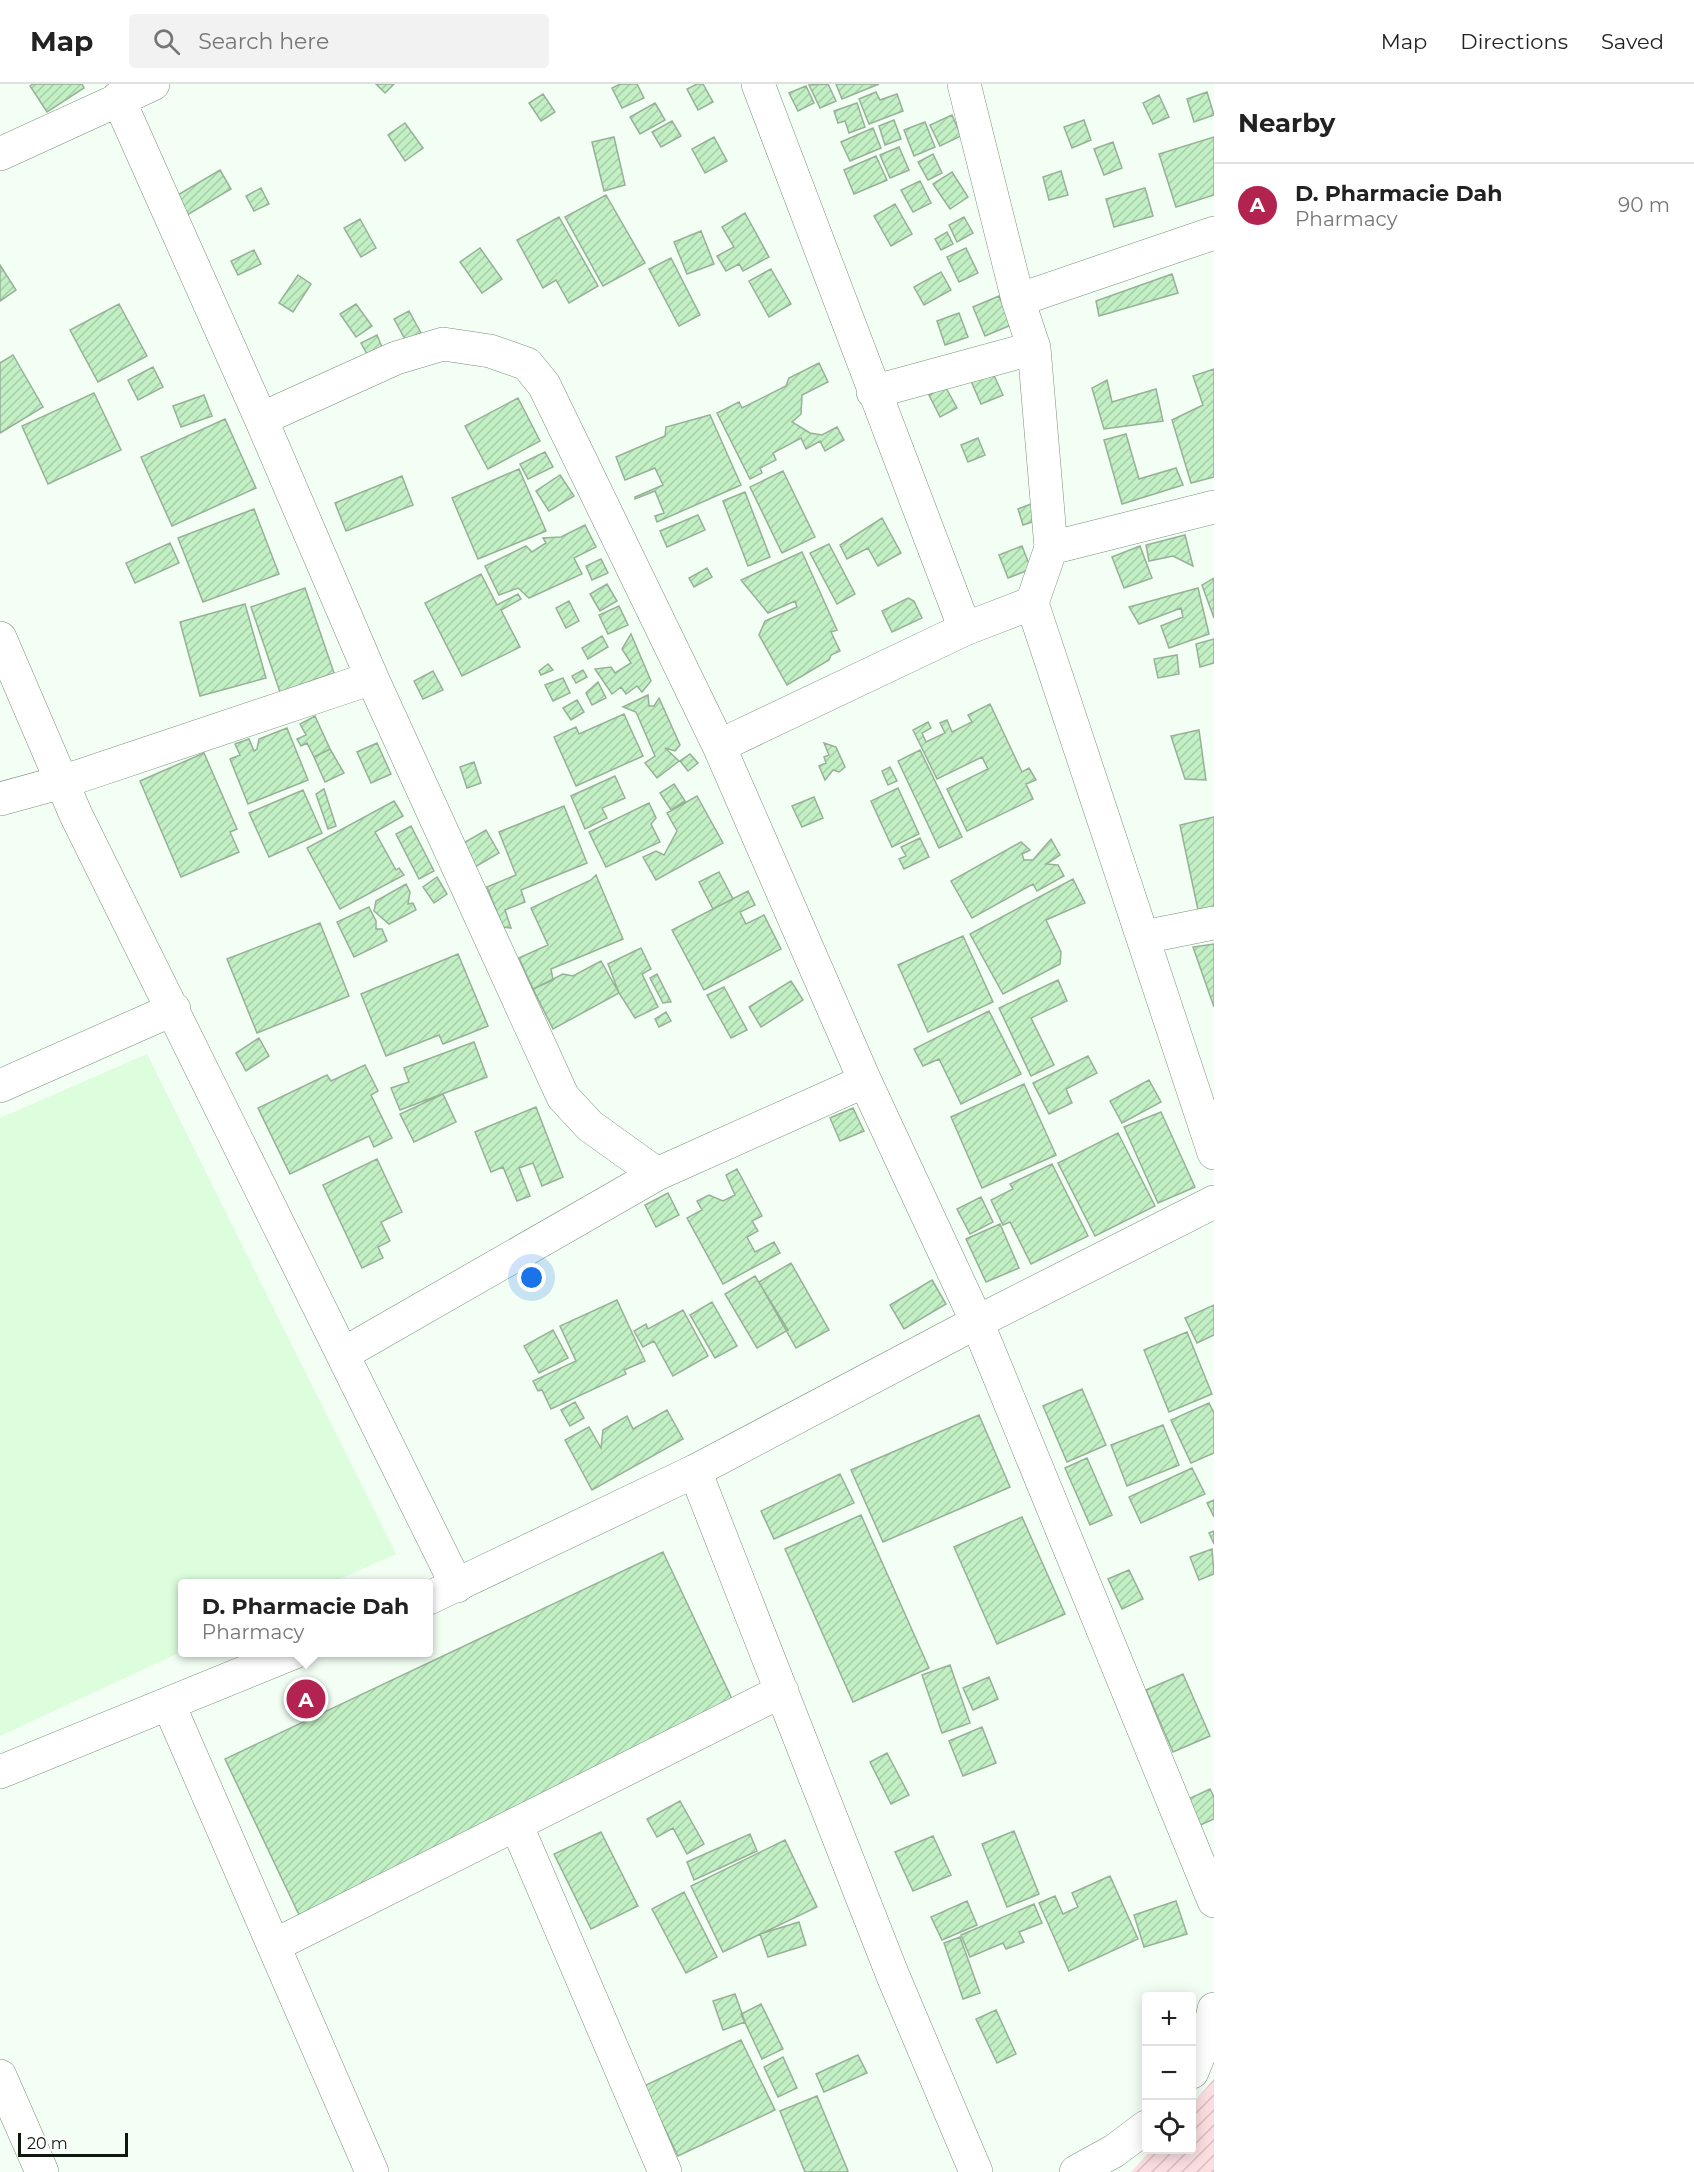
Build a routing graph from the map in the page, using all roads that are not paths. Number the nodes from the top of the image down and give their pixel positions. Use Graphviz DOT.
graph roads {
  1 [pos="153,84"];
  2 [pos="758,84"];
  3 [pos="969,85"];
  4 [pos="118,98"];
  5 [pos="0,154"];
  6 [pos="1214,233"];
  7 [pos="1018,300"];
  8 [pos="1034,348"];
  9 [pos="873,392"];
  10 [pos="261,419"];
  11 [pos="1214,507"];
  12 [pos="1051,548"];
  13 [pos="1032,603"];
  14 [pos="965,629"];
  15 [pos="0,638"];
  16 [pos="372,678"];
  17 [pos="719,746"];
  18 [pos="62,782"];
  19 [pos="0,800"];
  20 [pos="1214,923"];
  21 [pos="1144,937"];
  22 [pos="174,1009"];
  23 [pos="866,1081"];
  24 [pos="0,1086"];
  25 [pos="1214,1153"];
  26 [pos="657,1174"];
  27 [pos="1214,1202"];
  28 [pos="977,1322"];
  29 [pos="343,1354"];
  30 [pos="695,1471"];
  31 [pos="443,1592"];
  32 [pos="285,1657"];
  33 [pos="782,1691"];
  34 [pos="169,1705"];
  35 [pos="0,1772"];
  36 [pos="516,1824"];
  37 [pos="1214,1901"];
  38 [pos="275,1945"];
  39 [pos="1214,2009"];
  40 [pos="1196,2060"];
  41 [pos="3,2094"];
  42 [pos="1142,2130"];
  43 [pos="42,2172"];
  44 [pos="372,2172"];
  45 [pos="664,2172"];
  46 [pos="976,2172"];
  47 [pos="1076,2172"];
  1 -- 4 [label="street"];
  2 -- 9 [label="street"];
  3 -- 7 [label="street"];
  4 -- 5 [label="street"];
  4 -- 10 [label="street"];
  6 -- 7 [label="street"];
  7 -- 8 [label="street"];
  8 -- 9 [label="street"];
  8 -- 12 [label="street"];
  9 -- 14 [label="street"];
  10 -- 16 [label="street"];
  10 -- 17 [label="street"];
  11 -- 12 [label="street"];
  12 -- 13 [label="street"];
  13 -- 14 [label="street"];
  13 -- 21 [label="street"];
  14 -- 17 [label="street"];
  15 -- 18 [label="street"];
  16 -- 18 [label="street"];
  16 -- 26 [label="street"];
  17 -- 23 [label="street"];
  18 -- 19 [label="street"];
  18 -- 22 [label="street"];
  20 -- 21 [label="street"];
  21 -- 25 [label="street"];
  22 -- 24 [label="street"];
  22 -- 29 [label="street"];
  23 -- 26 [label="street"];
  23 -- 28 [label="street"];
  26 -- 29 [label="street"];
  27 -- 28 [label="street"];
  28 -- 30 [label="street"];
  28 -- 37 [label="street"];
  29 -- 31 [label="street"];
  30 -- 31 [label="street"];
  30 -- 33 [label="street"];
  32 -- 34 [label="street"];
  33 -- 36 [label="street"];
  33 -- 46 [label="street"];
  34 -- 35 [label="street"];
  34 -- 38 [label="street"];
  36 -- 38 [label="street"];
  36 -- 45 [label="street"];
  38 -- 44 [label="street"];
  39 -- 40 [label="street"];
  41 -- 43 [label="street"];
  42 -- 47 [label="street"];
}
